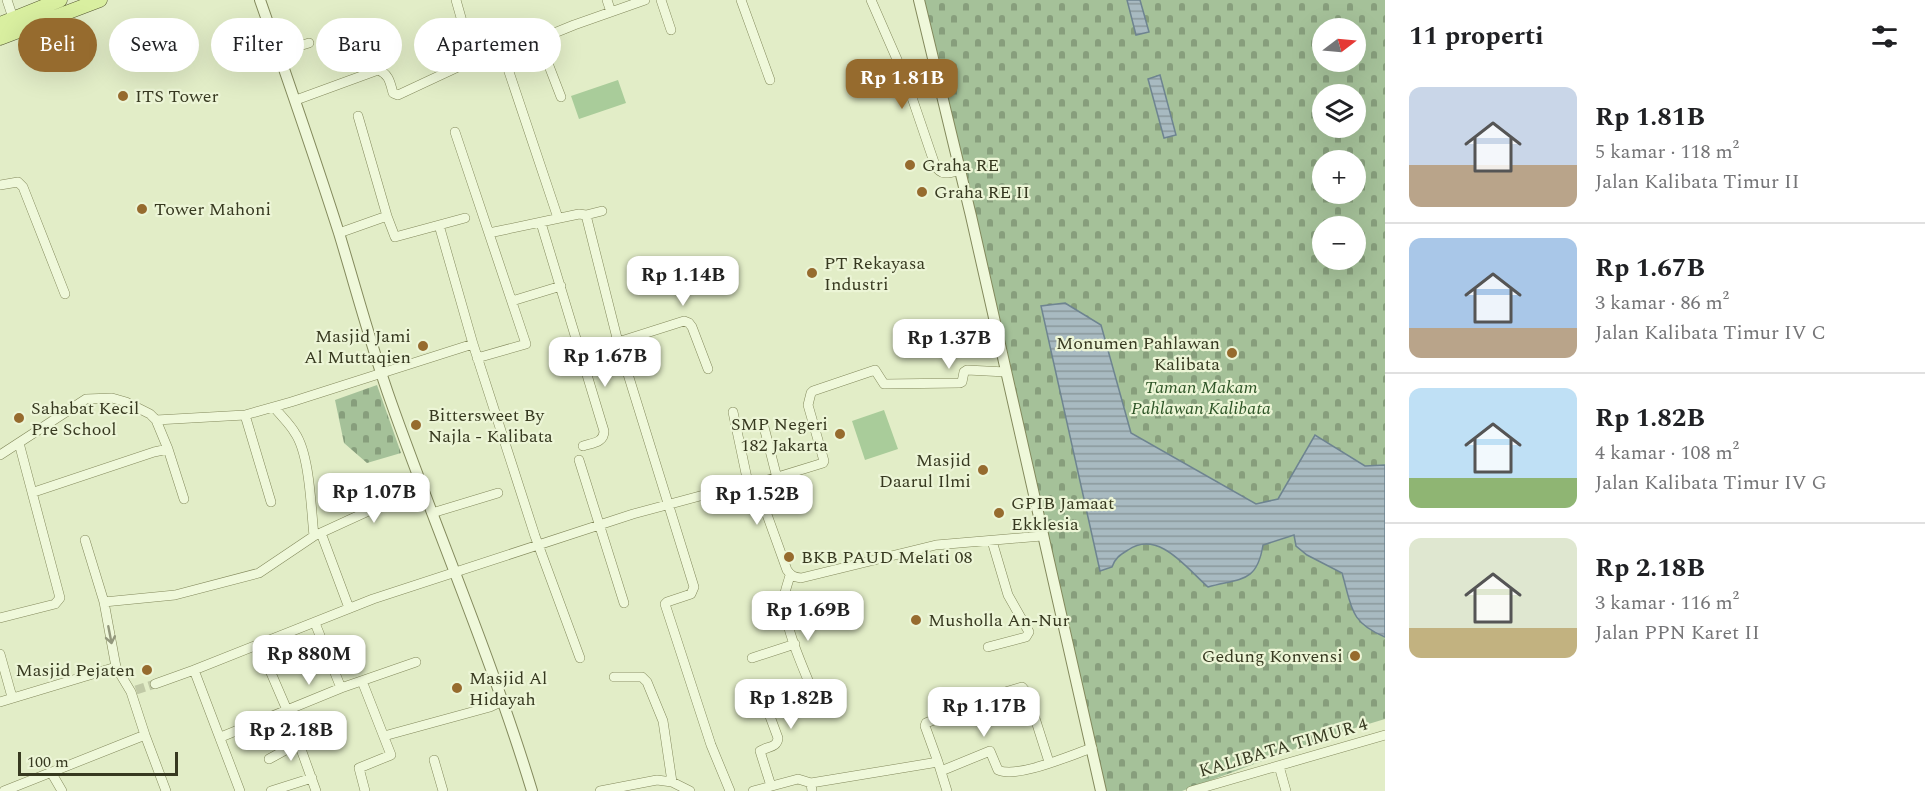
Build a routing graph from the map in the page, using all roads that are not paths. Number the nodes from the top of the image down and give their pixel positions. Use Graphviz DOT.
graph roads {
  1 [pos="60,0"];
  2 [pos="100,0"];
  3 [pos="260,0"];
  4 [pos="456,0"];
  5 [pos="607,0"];
  6 [pos="645,0"];
  7 [pos="661,0"];
  8 [pos="741,0"];
  9 [pos="871,0"];
  10 [pos="919,0"];
  11 [pos="8,12"];
  12 [pos="611,12"];
  13 [pos="267,18"];
  14 [pos="461,18"];
  15 [pos="671,30"];
  16 [pos="561,31"];
  17 [pos="0,38"];
  18 [pos="309,43"];
  19 [pos="304,44"];
  20 [pos="286,72"];
  21 [pos="446,72"];
  22 [pos="509,72"];
  23 [pos="551,72"];
  24 [pos="770,80"];
  25 [pos="561,98"];
  26 [pos="296,100"];
  27 [pos="358,116"];
  28 [pos="456,132"];
  29 [pos="960,170"];
  30 [pos="0,185"];
  31 [pos="602,211"];
  32 [pos="586,215"];
  33 [pos="387,216"];
  34 [pos="465,218"];
  35 [pos="558,218"];
  36 [pos="541,223"];
  37 [pos="440,225"];
  38 [pos="339,233"];
  39 [pos="489,233"];
  40 [pos="561,286"];
  41 [pos="65,294"];
  42 [pos="512,301"];
  43 [pos="618,342"];
  44 [pos="472,344"];
  45 [pos="477,358"];
  46 [pos="708,369"];
  47 [pos="1006,372"];
  48 [pos="381,373"];
  49 [pos="274,407"];
  50 [pos="733,412"];
  51 [pos="245,415"];
  52 [pos="156,420"];
  53 [pos="763,423"];
  54 [pos="19,443"];
  55 [pos="583,446"];
  56 [pos="168,449"];
  57 [pos="0,455"];
  58 [pos="579,460"];
  59 [pos="777,478"];
  60 [pos="752,483"];
  61 [pos="423,486"];
  62 [pos="34,492"];
  63 [pos="498,493"];
  64 [pos="184,499"];
  65 [pos="271,501"];
  66 [pos="669,503"];
  67 [pos="432,513"];
  68 [pos="599,525"];
  69 [pos="318,534"];
  70 [pos="1042,536"];
  71 [pos="85,540"];
  72 [pos="992,541"];
  73 [pos="539,546"];
  74 [pos="454,573"];
  75 [pos="790,575"];
  76 [pos="104,602"];
  77 [pos="624,603"];
  78 [pos="349,608"];
  79 [pos="0,618"];
  80 [pos="315,623"];
  81 [pos="795,644"];
  82 [pos="259,645"];
  83 [pos="988,647"];
  84 [pos="0,654"];
  85 [pos="580,658"];
  86 [pos="752,658"];
  87 [pos="416,662"];
  88 [pos="116,667"];
  89 [pos="194,670"];
  90 [pos="614,677"];
  91 [pos="362,681"];
  92 [pos="155,684"];
  93 [pos="340,688"];
  94 [pos="762,692"];
  95 [pos="12,697"];
  96 [pos="0,702"];
  97 [pos="503,702"];
  98 [pos="819,707"];
  99 [pos="287,710"];
  100 [pos="145,735"];
  101 [pos="1385,735"];
  102 [pos="384,736"];
  103 [pos="221,737"];
  104 [pos="300,742"];
  105 [pos="1092,748"];
  106 [pos="269,759"];
  107 [pos="434,760"];
  108 [pos="1049,762"];
  109 [pos="939,766"];
  110 [pos="1279,766"];
  111 [pos="51,772"];
  112 [pos="312,778"];
  113 [pos="672,783"];
  114 [pos="771,786"];
  115 [pos="636,787"];
  116 [pos="811,787"];
  117 [pos="4,791"];
  118 [pos="62,791"];
  119 [pos="166,791"];
  120 [pos="240,791"];
  121 [pos="271,791"];
  122 [pos="316,791"];
  123 [pos="365,791"];
  124 [pos="443,791"];
  125 [pos="532,791"];
  126 [pos="600,791"];
  127 [pos="690,791"];
  128 [pos="730,791"];
  129 [pos="753,791"];
  130 [pos="947,791"];
  131 [pos="1101,791"];
  132 [pos="1191,791"];
  133 [pos="1286,791"];
  1 -- 11 [label="main road"];
  2 -- 17 [label="main road"];
  3 -- 13 [label="street"];
  4 -- 14 [label="street"];
  5 -- 12 [label="street"];
  6 -- 12 [label="street"];
  7 -- 15 [label="street"];
  8 -- 24 [label="street"];
  9 -- 29 [label="street"];
  10 -- 29 [label="street"];
  12 -- 16 [label="street"];
  18 -- 19 [label="street"];
  20 -- 26 [label="street"];
  21 -- 26 [label="street"];
  22 -- 35 [label="street"];
  23 -- 25 [label="street"];
  26 -- 38 [label="street"];
  27 -- 33 [label="street"];
  28 -- 39 [label="street"];
  29 -- 47 [label="street"];
  30 -- 41 [label="street"];
  31 -- 32 [label="street"];
  32 -- 35 [label="street"];
  32 -- 43 [label="street"];
  33 -- 37 [label="street"];
  33 -- 38 [label="street"];
  34 -- 37 [label="street"];
  35 -- 36 [label="street"];
  36 -- 39 [label="street"];
  36 -- 40 [label="street"];
  37 -- 44 [label="street"];
  38 -- 48 [label="street"];
  39 -- 42 [label="street"];
  40 -- 42 [label="street"];
  40 -- 55 [label="street"];
  42 -- 45 [label="street"];
  43 -- 46 [label="street"];
  43 -- 66 [label="street"];
  44 -- 45 [label="street"];
  44 -- 48 [label="street"];
  45 -- 73 [label="street"];
  47 -- 59 [label="street"];
  47 -- 70 [label="street"];
  48 -- 49 [label="street"];
  48 -- 61 [label="street"];
  49 -- 51 [label="street"];
  49 -- 69 [label="street"];
  50 -- 60 [label="street"];
  51 -- 52 [label="street"];
  51 -- 65 [label="street"];
  52 -- 54 [label="street"];
  52 -- 56 [label="street"];
  53 -- 59 [label="street"];
  54 -- 57 [label="street"];
  54 -- 62 [label="street"];
  56 -- 62 [label="street"];
  56 -- 64 [label="street"];
  58 -- 68 [label="street"];
  59 -- 60 [label="street"];
  60 -- 66 [label="street"];
  60 -- 75 [label="street"];
  61 -- 67 [label="street"];
  61 -- 69 [label="street"];
  62 -- 79 [label="street"];
  63 -- 67 [label="street"];
  66 -- 68 [label="street"];
  66 -- 128 [label="street"];
  67 -- 74 [label="street"];
  68 -- 73 [label="street"];
  68 -- 77 [label="street"];
  69 -- 76 [label="street"];
  69 -- 78 [label="street"];
  70 -- 72 [label="street"];
  70 -- 105 [label="street"];
  71 -- 76 [label="street"];
  72 -- 75 [label="street"];
  72 -- 83 [label="street"];
  73 -- 74 [label="street"];
  73 -- 85 [label="street"];
  74 -- 78 [label="street"];
  74 -- 97 [label="street"];
  75 -- 81 [label="street"];
  76 -- 88 [label="street, one-way"];
  78 -- 80 [label="street"];
  80 -- 82 [label="street"];
  80 -- 93 [label="street"];
  81 -- 86 [label="street"];
  81 -- 98 [label="street"];
  82 -- 89 [label="street"];
  82 -- 99 [label="street"];
  84 -- 95 [label="street"];
  87 -- 91 [label="street"];
  88 -- 95 [label="street"];
  88 -- 100 [label="street"];
  89 -- 92 [label="street"];
  89 -- 103 [label="street"];
  90 -- 113 [label="street"];
  91 -- 93 [label="street"];
  91 -- 102 [label="street"];
  93 -- 99 [label="street"];
  94 -- 114 [label="street"];
  95 -- 96 [label="street"];
  97 -- 102 [label="street"];
  97 -- 125 [label="street"];
  99 -- 103 [label="street"];
  99 -- 104 [label="street"];
  100 -- 111 [label="street"];
  100 -- 119 [label="street"];
  101 -- 110 [label="street, KALIBATA TIMUR 4"];
  102 -- 123 [label="street"];
  103 -- 120 [label="street"];
  104 -- 106 [label="street"];
  104 -- 112 [label="street"];
  105 -- 108 [label="street"];
  105 -- 131 [label="street"];
  107 -- 124 [label="street"];
  108 -- 109 [label="street"];
  108 -- 109 [label="street"];
  109 -- 116 [label="street"];
  109 -- 130 [label="street"];
  110 -- 132 [label="street, KALIBATA TIMUR 4"];
  110 -- 133 [label="street"];
  111 -- 117 [label="street"];
  111 -- 118 [label="street"];
  112 -- 121 [label="street"];
  112 -- 122 [label="street"];
  113 -- 115 [label="street"];
  113 -- 127 [label="street"];
  114 -- 116 [label="street"];
  114 -- 129 [label="street"];
  115 -- 126 [label="street"];
}
